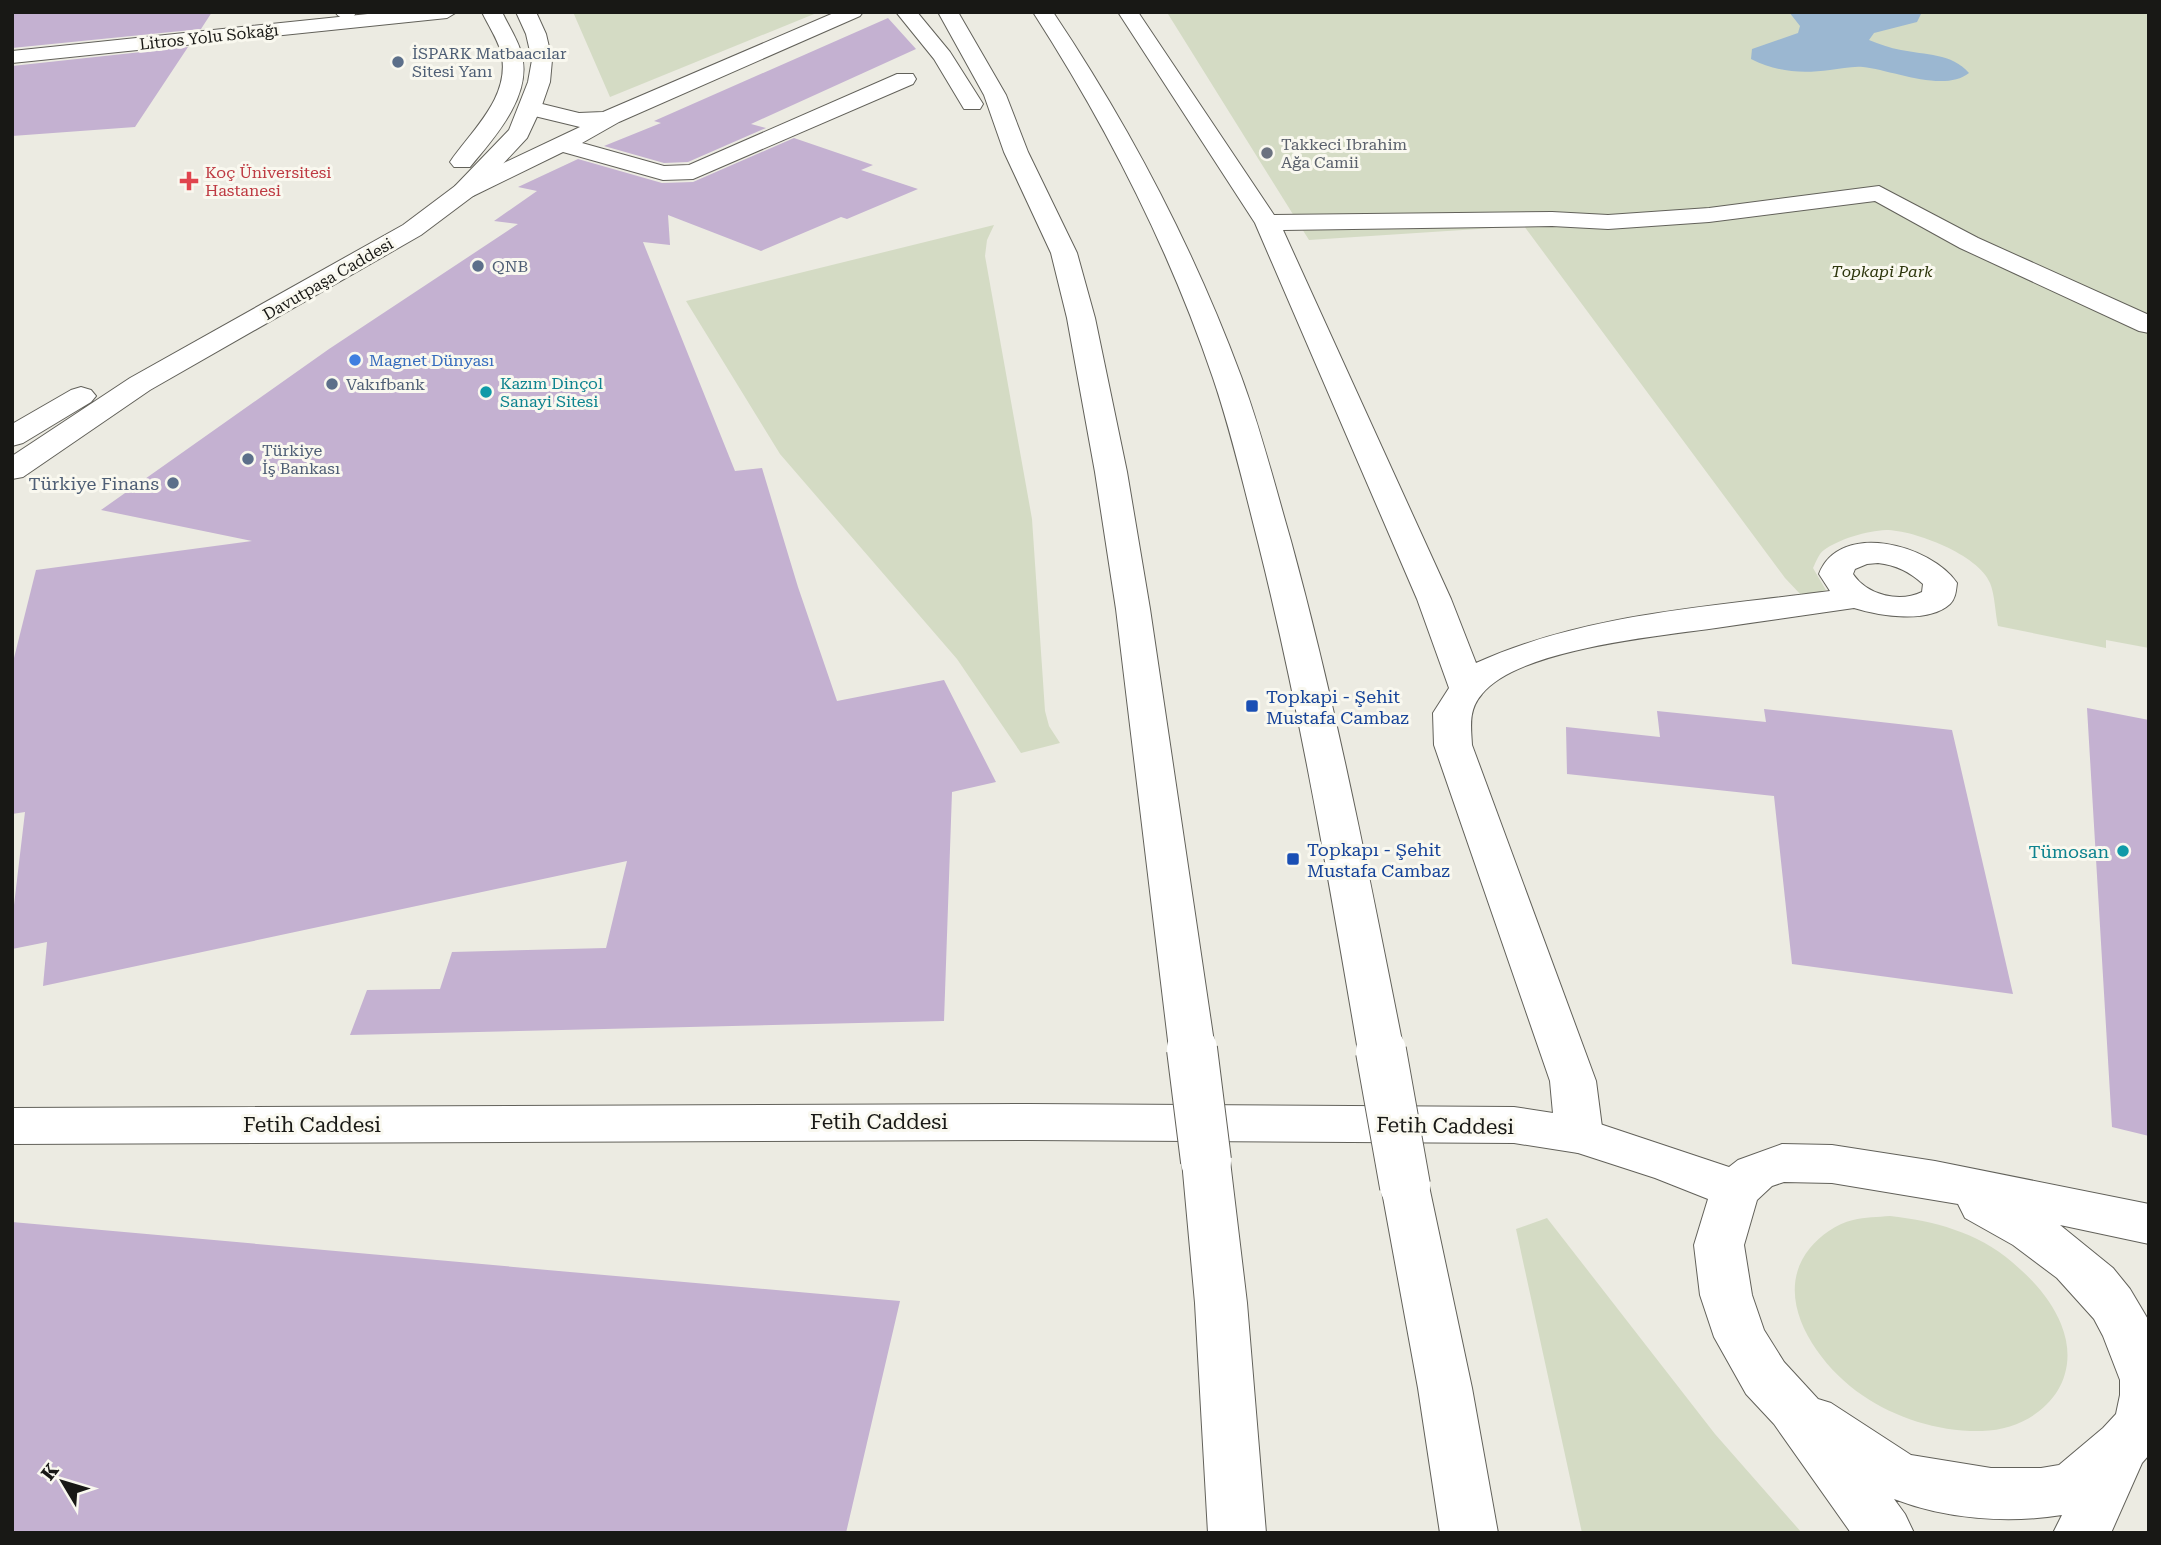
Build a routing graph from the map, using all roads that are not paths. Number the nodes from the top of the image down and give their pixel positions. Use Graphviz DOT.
graph roads {
  1 [pos="447,12"];
  2 [pos="492,12"];
  3 [pos="526,12"];
  4 [pos="853,12"];
  5 [pos="906,12"];
  6 [pos="948,12"];
  7 [pos="1043,12"];
  8 [pos="1128,12"];
  9 [pos="350,13"];
  10 [pos="12,47"];
  11 [pos="12,57"];
  12 [pos="905,79"];
  13 [pos="558,86"];
  14 [pos="530,108"];
  15 [pos="611,117"];
  16 [pos="559,144"];
  17 [pos="1016,152"];
  18 [pos="464,191"];
  19 [pos="1266,223"];
  20 [pos="2149,325"];
  21 [pos="19,430"];
  22 [pos="12,470"];
  23 [pos="1860,597"];
  24 [pos="1468,688"];
  25 [pos="12,1126"];
  26 [pos="1579,1135"];
  27 [pos="1935,1180"];
  28 [pos="1735,1190"];
  29 [pos="2149,1224"];
  30 [pos="1793,1407"];
  31 [pos="2137,1431"];
  32 [pos="1237,1533"];
  33 [pos="1469,1533"];
  34 [pos="1885,1533"];
  35 [pos="2082,1533"];
  1 -- 11 [label="main road, Litros Yolu Sokağı"];
  2 -- 21 [label="main road, Davutpaşa Caddesi"];
  3 -- 14 [label="main road, Davutpaşa Caddesi"];
  4 -- 15 [label="main road"];
  5 -- 17 [label="main road"];
  6 -- 17 [label="main road"];
  7 -- 33 [label="main road, bridge"];
  8 -- 19 [label="main road"];
  9 -- 10 [label="main road, Litros Yolu Sokağı"];
  12 -- 16 [label="main road"];
  13 -- 14 [label="main road"];
  14 -- 15 [label="main road"];
  14 -- 18 [label="main road, Davutpaşa Caddesi"];
  15 -- 16 [label="main road"];
  16 -- 18 [label="main road"];
  17 -- 32 [label="main road, bridge"];
  18 -- 22 [label="main road, Davutpaşa Caddesi"];
  19 -- 20 [label="main road"];
  19 -- 24 [label="main road"];
  23 -- 24 [label="main road"];
  24 -- 26 [label="main road"];
  25 -- 26 [label="main road, Fetih Caddesi"];
  26 -- 28 [label="main road, Fetih Caddesi"];
  27 -- 28 [label="main road"];
  27 -- 29 [label="main road"];
  27 -- 31 [label="main road"];
  28 -- 30 [label="main road"];
  30 -- 31 [label="main road"];
  30 -- 34 [label="main road"];
  31 -- 35 [label="main road"];
}
